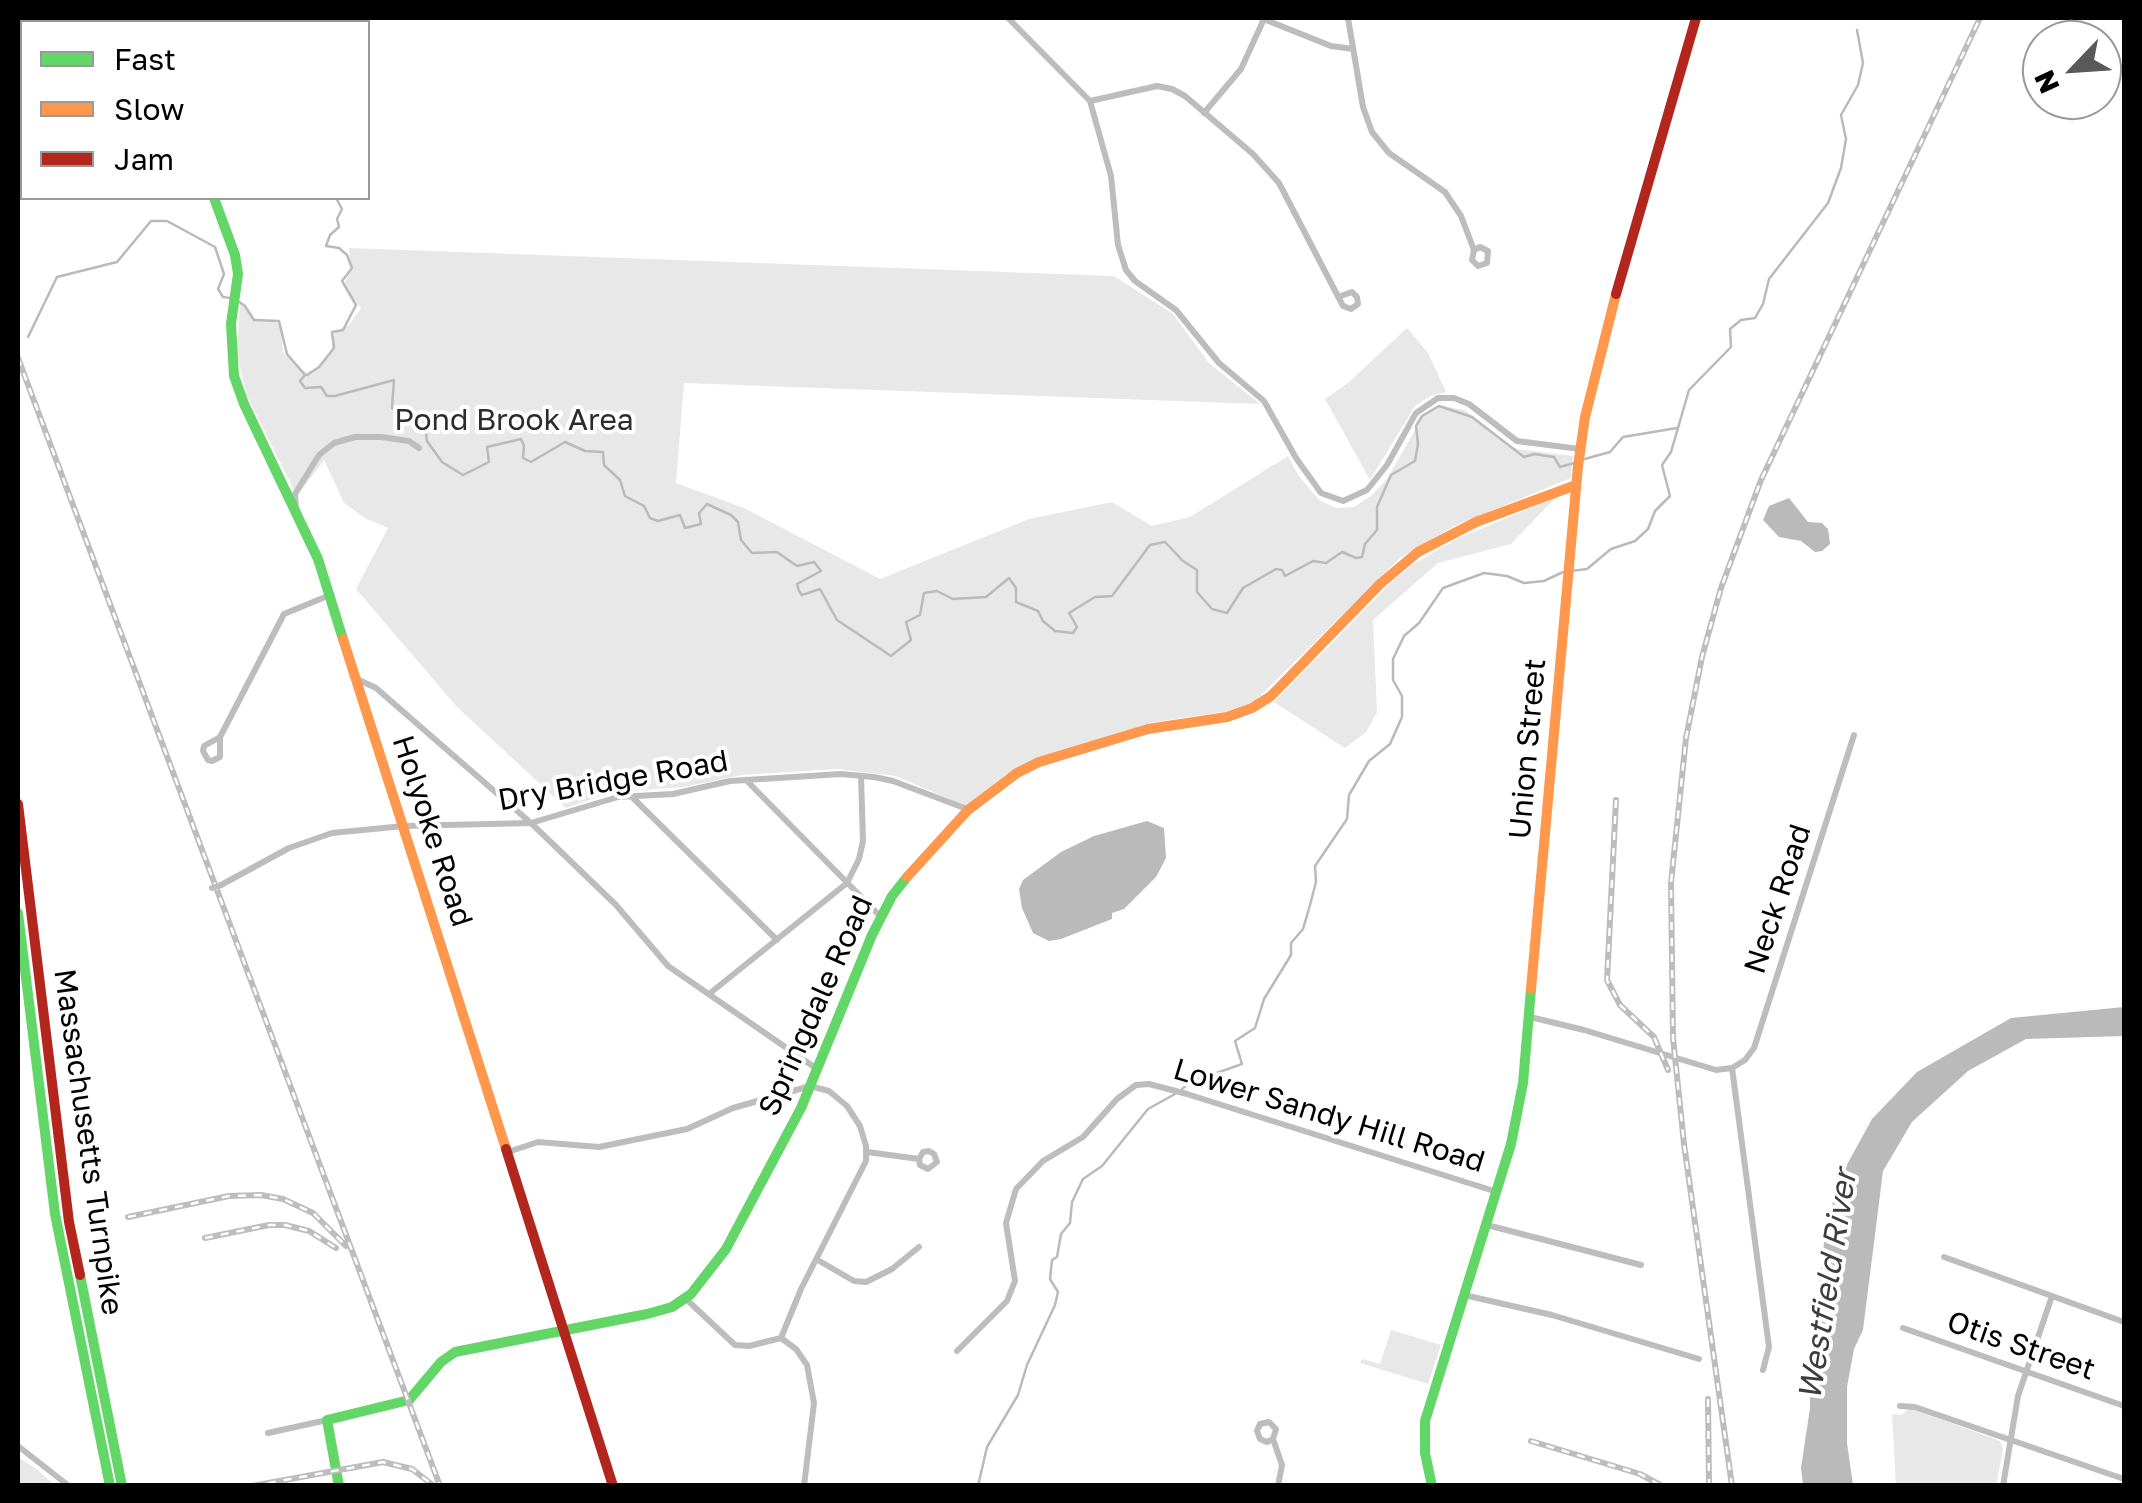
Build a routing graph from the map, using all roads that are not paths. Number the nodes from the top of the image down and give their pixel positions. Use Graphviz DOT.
graph roads {
  1 [pos="1008,18"];
  2 [pos="1262,18"];
  3 [pos="1348,18"];
  4 [pos="1696,18"];
  5 [pos="1353,49"];
  6 [pos="1090,101"];
  7 [pos="1204,113"];
  8 [pos="215,200"];
  9 [pos="1474,250"];
  10 [pos="1338,297"];
  11 [pos="419,448"];
  12 [pos="1579,458"];
  13 [pos="1576,485"];
  14 [pos="296,510"];
  15 [pos="330,596"];
  16 [pos="357,678"];
  17 [pos="1854,735"];
  18 [pos="220,737"];
  19 [pos="861,776"];
  20 [pos="746,780"];
  21 [pos="630,795"];
  22 [pos="18,804"];
  23 [pos="968,810"];
  24 [pos="531,822"];
  25 [pos="404,826"];
  26 [pos="847,883"];
  27 [pos="212,888"];
  28 [pos="18,913"];
  29 [pos="881,916"];
  30 [pos="777,940"];
  31 [pos="710,994"];
  32 [pos="1530,1018"];
  33 [pos="1732,1068"];
  34 [pos="817,1069"];
  35 [pos="810,1086"];
  36 [pos="508,1152"];
  37 [pos="867,1152"];
  38 [pos="919,1158"];
  39 [pos="1497,1192"];
  40 [pos="1487,1225"];
  41 [pos="919,1246"];
  42 [pos="1944,1258"];
  43 [pos="816,1259"];
  44 [pos="1640,1265"];
  45 [pos="1464,1295"];
  46 [pos="2052,1296"];
  47 [pos="686,1299"];
  48 [pos="2124,1322"];
  49 [pos="1902,1328"];
  50 [pos="564,1331"];
  51 [pos="781,1338"];
  52 [pos="957,1351"];
  53 [pos="1699,1359"];
  54 [pos="1764,1370"];
  55 [pos="2025,1372"];
  56 [pos="1900,1406"];
  57 [pos="2124,1406"];
  58 [pos="327,1420"];
  59 [pos="268,1433"];
  60 [pos="1273,1439"];
  61 [pos="2009,1441"];
  62 [pos="18,1446"];
  63 [pos="2124,1479"];
  64 [pos="69,1486"];
  65 [pos="110,1486"];
  66 [pos="122,1486"];
  67 [pos="339,1486"];
  68 [pos="613,1486"];
  69 [pos="804,1486"];
  70 [pos="1278,1486"];
  71 [pos="1432,1486"];
  72 [pos="2003,1486"];
  1 -- 6 [label="street"];
  2 -- 5 [label="street"];
  2 -- 7 [label="street"];
  3 -- 5 [label="street"];
  4 -- 12 [label="main road, Union Street"];
  5 -- 9 [label="street"];
  6 -- 7 [label="street"];
  6 -- 12 [label="street"];
  7 -- 10 [label="street"];
  8 -- 14 [label="main road, Holyoke Road"];
  11 -- 14 [label="street"];
  12 -- 13 [label="main road, Union Street"];
  13 -- 23 [label="main road, Springdale Road"];
  13 -- 32 [label="main road, Union Street"];
  14 -- 15 [label="main road, Holyoke Road"];
  15 -- 16 [label="main road, Holyoke Road"];
  15 -- 18 [label="street"];
  16 -- 24 [label="street"];
  16 -- 25 [label="main road, Holyoke Road"];
  17 -- 33 [label="street, Neck Road"];
  19 -- 20 [label="street, Dry Bridge Road"];
  19 -- 23 [label="street, Dry Bridge Road"];
  19 -- 26 [label="street"];
  20 -- 21 [label="street, Dry Bridge Road"];
  20 -- 26 [label="street"];
  21 -- 24 [label="street, Dry Bridge Road"];
  21 -- 30 [label="street"];
  22 -- 66 [label="main road, Massachusetts Turnpike"];
  23 -- 29 [label="main road, Springdale Road"];
  24 -- 25 [label="street, Dry Bridge Road"];
  24 -- 31 [label="street"];
  25 -- 27 [label="street, Dry Bridge Road, bridge"];
  25 -- 36 [label="main road, Holyoke Road"];
  26 -- 29 [label="street"];
  26 -- 30 [label="street"];
  28 -- 65 [label="main road, Massachusetts Turnpike"];
  29 -- 34 [label="main road, Springdale Road"];
  30 -- 31 [label="street"];
  31 -- 34 [label="street"];
  32 -- 33 [label="street"];
  32 -- 39 [label="main road, Union Street"];
  33 -- 54 [label="street"];
  34 -- 35 [label="main road, Springdale Road"];
  35 -- 36 [label="street"];
  35 -- 37 [label="street"];
  35 -- 47 [label="main road, Springdale Road"];
  36 -- 50 [label="main road, Holyoke Road"];
  37 -- 38 [label="street"];
  37 -- 43 [label="street"];
  39 -- 40 [label="main road, Union Street"];
  39 -- 52 [label="street, Lower Sandy Hill Road"];
  40 -- 44 [label="street"];
  40 -- 45 [label="main road, Union Street"];
  41 -- 43 [label="street"];
  42 -- 46 [label="street"];
  43 -- 51 [label="street"];
  45 -- 53 [label="street"];
  45 -- 71 [label="main road, Union Street"];
  46 -- 48 [label="street"];
  46 -- 55 [label="street"];
  47 -- 50 [label="main road"];
  47 -- 51 [label="street"];
  49 -- 55 [label="street, Otis Street"];
  50 -- 58 [label="main road"];
  50 -- 68 [label="main road, Holyoke Road"];
  51 -- 69 [label="street"];
  55 -- 57 [label="street, Otis Street"];
  55 -- 61 [label="street"];
  56 -- 61 [label="street"];
  58 -- 59 [label="street"];
  58 -- 67 [label="main road"];
  60 -- 70 [label="street"];
  61 -- 63 [label="street"];
  61 -- 72 [label="street"];
  62 -- 64 [label="street"];
}
